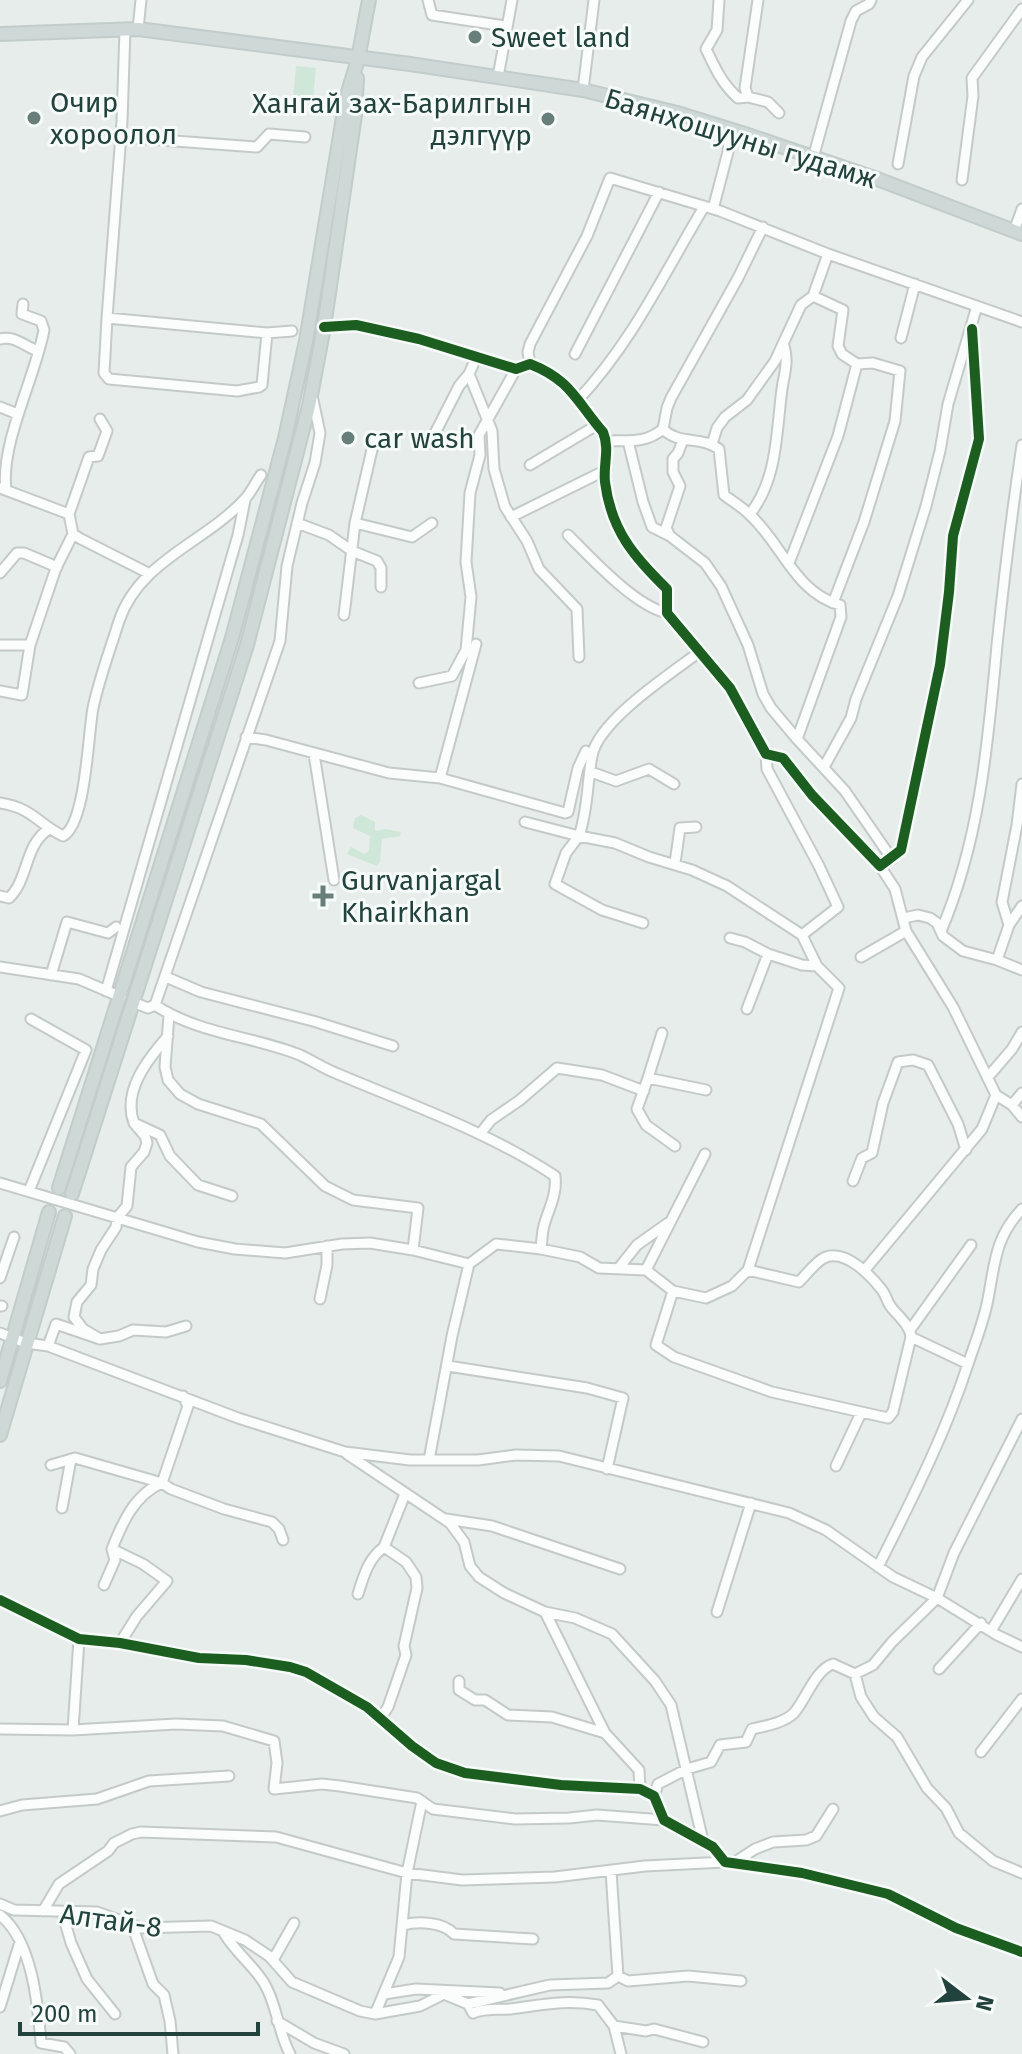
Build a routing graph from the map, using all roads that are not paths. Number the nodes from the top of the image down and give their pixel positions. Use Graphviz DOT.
graph roads {
  1 [pos="141,0"];
  2 [pos="369,0"];
  3 [pos="428,0"];
  4 [pos="512,0"];
  5 [pos="594,0"];
  6 [pos="719,0"];
  7 [pos="758,0"];
  8 [pos="968,0"];
  9 [pos="873,1"];
  10 [pos="1022,9"];
  11 [pos="505,26"];
  12 [pos="132,29"];
  13 [pos="0,34"];
  14 [pos="358,59"];
  15 [pos="498,77"];
  16 [pos="583,90"];
  17 [pos="748,97"];
  18 [pos="779,113"];
  19 [pos="730,130"];
  20 [pos="120,137"];
  21 [pos="305,137"];
  22 [pos="813,158"];
  23 [pos="898,164"];
  24 [pos="962,180"];
  25 [pos="659,192"];
  26 [pos="709,208"];
  27 [pos="1022,209"];
  28 [pos="763,227"];
  29 [pos="1018,233"];
  30 [pos="828,254"];
  31 [pos="915,284"];
  32 [pos="813,296"];
  33 [pos="23,304"];
  34 [pos="977,306"];
  35 [pos="107,318"];
  36 [pos="1022,322"];
  37 [pos="324,327"];
  38 [pos="972,329"];
  39 [pos="292,331"];
  40 [pos="267,333"];
  41 [pos="901,338"];
  42 [pos="0,339"];
  43 [pos="784,346"];
  44 [pos="38,351"];
  45 [pos="575,354"];
  46 [pos="476,358"];
  47 [pos="530,364"];
  48 [pos="857,364"];
  49 [pos="516,369"];
  50 [pos="469,374"];
  51 [pos="311,392"];
  52 [pos="578,400"];
  53 [pos="0,407"];
  54 [pos="15,413"];
  55 [pos="488,418"];
  56 [pos="100,419"];
  57 [pos="597,425"];
  58 [pos="663,429"];
  59 [pos="683,440"];
  60 [pos="374,441"];
  61 [pos="607,441"];
  62 [pos="628,441"];
  63 [pos="430,443"];
  64 [pos="712,444"];
  65 [pos="1022,445"];
  66 [pos="530,465"];
  67 [pos="606,470"];
  68 [pos="261,475"];
  69 [pos="3,489"];
  70 [pos="245,500"];
  71 [pos="69,514"];
  72 [pos="750,514"];
  73 [pos="511,517"];
  74 [pos="297,523"];
  75 [pos="355,523"];
  76 [pos="432,523"];
  77 [pos="73,534"];
  78 [pos="568,535"];
  79 [pos="670,536"];
  80 [pos="352,551"];
  81 [pos="789,563"];
  82 [pos="57,567"];
  83 [pos="0,573"];
  84 [pos="150,574"];
  85 [pos="381,587"];
  86 [pos="833,603"];
  87 [pos="667,613"];
  88 [pos="344,615"];
  89 [pos="476,644"];
  90 [pos="0,645"];
  91 [pos="30,645"];
  92 [pos="698,653"];
  93 [pos="579,657"];
  94 [pos="419,683"];
  95 [pos="0,691"];
  96 [pos="246,737"];
  97 [pos="797,739"];
  98 [pos="586,751"];
  99 [pos="314,754"];
  100 [pos="766,754"];
  101 [pos="824,767"];
  102 [pos="591,772"];
  103 [pos="440,778"];
  104 [pos="674,784"];
  105 [pos="1022,784"];
  106 [pos="0,803"];
  107 [pos="525,822"];
  108 [pos="696,827"];
  109 [pos="49,829"];
  110 [pos="579,836"];
  111 [pos="892,859"];
  112 [pos="675,863"];
  113 [pos="880,866"];
  114 [pos="334,880"];
  115 [pos="0,896"];
  116 [pos="1022,906"];
  117 [pos="904,918"];
  118 [pos="643,923"];
  119 [pos="1009,925"];
  120 [pos="116,927"];
  121 [pos="906,931"];
  122 [pos="941,931"];
  123 [pos="802,935"];
  124 [pos="730,938"];
  125 [pos="768,954"];
  126 [pos="861,957"];
  127 [pos="997,960"];
  128 [pos="817,966"];
  129 [pos="0,967"];
  130 [pos="1022,970"];
  131 [pos="51,975"];
  132 [pos="166,977"];
  133 [pos="106,991"];
  134 [pos="121,997"];
  135 [pos="135,1003"];
  136 [pos="155,1005"];
  137 [pos="747,1009"];
  138 [pos="169,1015"];
  139 [pos="31,1019"];
  140 [pos="1022,1032"];
  141 [pos="662,1033"];
  142 [pos="168,1036"];
  143 [pos="393,1046"];
  144 [pos="988,1077"];
  145 [pos="648,1078"];
  146 [pos="706,1090"];
  147 [pos="644,1091"];
  148 [pos="1022,1093"];
  149 [pos="996,1095"];
  150 [pos="1012,1105"];
  151 [pos="1022,1117"];
  152 [pos="134,1123"];
  153 [pos="480,1134"];
  154 [pos="675,1146"];
  155 [pos="966,1150"];
  156 [pos="705,1154"];
  157 [pos="853,1181"];
  158 [pos="0,1183"];
  159 [pos="59,1188"];
  160 [pos="29,1191"];
  161 [pos="72,1194"];
  162 [pos="232,1196"];
  163 [pos="1022,1210"];
  164 [pos="49,1212"];
  165 [pos="65,1216"];
  166 [pos="117,1218"];
  167 [pos="671,1222"];
  168 [pos="14,1237"];
  169 [pos="971,1245"];
  170 [pos="327,1246"];
  171 [pos="541,1249"];
  172 [pos="413,1250"];
  173 [pos="469,1264"];
  174 [pos="618,1269"];
  175 [pos="646,1270"];
  176 [pos="748,1270"];
  177 [pos="864,1271"];
  178 [pos="0,1278"];
  179 [pos="673,1291"];
  180 [pos="320,1299"];
  181 [pos="186,1326"];
  182 [pos="0,1333"];
  183 [pos="910,1334"];
  184 [pos="13,1338"];
  185 [pos="100,1339"];
  186 [pos="26,1343"];
  187 [pos="48,1346"];
  188 [pos="968,1364"];
  189 [pos="448,1366"];
  190 [pos="0,1381"];
  191 [pos="183,1396"];
  192 [pos="861,1413"];
  193 [pos="1022,1419"];
  194 [pos="0,1435"];
  195 [pos="345,1452"];
  196 [pos="71,1459"];
  197 [pos="429,1460"];
  198 [pos="51,1465"];
  199 [pos="836,1466"];
  200 [pos="607,1469"];
  201 [pos="162,1483"];
  202 [pos="405,1494"];
  203 [pos="751,1503"];
  204 [pos="62,1508"];
  205 [pos="443,1518"];
  206 [pos="283,1540"];
  207 [pos="384,1547"];
  208 [pos="112,1549"];
  209 [pos="878,1567"];
  210 [pos="620,1569"];
  211 [pos="1022,1579"];
  212 [pos="104,1585"];
  213 [pos="358,1594"];
  214 [pos="937,1598"];
  215 [pos="0,1600"];
  216 [pos="545,1612"];
  217 [pos="717,1612"];
  218 [pos="981,1623"];
  219 [pos="991,1631"];
  220 [pos="79,1639"];
  221 [pos="120,1643"];
  222 [pos="1022,1647"];
  223 [pos="939,1669"];
  224 [pos="855,1674"];
  225 [pos="459,1681"];
  226 [pos="1022,1699"];
  227 [pos="380,1719"];
  228 [pos="0,1729"];
  229 [pos="73,1730"];
  230 [pos="605,1733"];
  231 [pos="981,1752"];
  232 [pos="687,1769"];
  233 [pos="229,1776"];
  234 [pos="640,1789"];
  235 [pos="654,1796"];
  236 [pos="422,1801"];
  237 [pos="833,1809"];
  238 [pos="0,1811"];
  239 [pos="664,1820"];
  240 [pos="703,1841"];
  241 [pos="730,1862"];
  242 [pos="611,1871"];
  243 [pos="407,1873"];
  244 [pos="1022,1873"];
  245 [pos="0,1904"];
  246 [pos="43,1911"];
  247 [pos="62,1912"];
  248 [pos="0,1915"];
  249 [pos="294,1923"];
  250 [pos="132,1925"];
  251 [pos="403,1925"];
  252 [pos="224,1933"];
  253 [pos="19,1939"];
  254 [pos="533,1939"];
  255 [pos="1022,1952"];
  256 [pos="273,1960"];
  257 [pos="618,1976"];
  258 [pos="741,1981"];
  259 [pos="512,1993"];
  260 [pos="384,1994"];
  261 [pos="468,2004"];
  262 [pos="0,2007"];
  263 [pos="115,2014"];
  264 [pos="375,2014"];
  265 [pos="277,2021"];
  266 [pos="614,2026"];
  267 [pos="703,2042"];
  268 [pos="70,2054"];
  269 [pos="173,2054"];
  270 [pos="290,2054"];
  271 [pos="344,2054"];
  272 [pos="621,2054"];
  1 -- 12 [label="street"];
  2 -- 14 [label="main road"];
  3 -- 11 [label="street"];
  4 -- 11 [label="street"];
  5 -- 16 [label="street"];
  6 -- 17 [label="street"];
  7 -- 17 [label="street"];
  8 -- 23 [label="street"];
  9 -- 22 [label="street"];
  10 -- 24 [label="street"];
  11 -- 15 [label="street"];
  12 -- 13 [label="main road, Баянхошууны гудамж"];
  12 -- 14 [label="main road, Баянхошууны гудамж"];
  12 -- 20 [label="street"];
  14 -- 15 [label="main road, Баянхошууны гудамж"];
  14 -- 37 [label="main road"];
  14 -- 134 [label="main road"];
  15 -- 16 [label="main road, Баянхошууны гудамж"];
  16 -- 19 [label="main road, Баянхошууны гудамж"];
  17 -- 18 [label="street"];
  19 -- 22 [label="main road, Баянхошууны гудамж"];
  19 -- 26 [label="street"];
  20 -- 21 [label="street"];
  20 -- 35 [label="street"];
  22 -- 29 [label="main road, Баянхошууны гудамж"];
  25 -- 26 [label="street"];
  25 -- 45 [label="street"];
  25 -- 47 [label="street"];
  26 -- 28 [label="street"];
  26 -- 52 [label="street"];
  27 -- 29 [label="street"];
  28 -- 30 [label="street"];
  28 -- 58 [label="street"];
  30 -- 31 [label="street"];
  30 -- 32 [label="street"];
  31 -- 34 [label="street"];
  31 -- 41 [label="street"];
  32 -- 43 [label="street"];
  32 -- 48 [label="street"];
  33 -- 44 [label="street"];
  34 -- 36 [label="street"];
  34 -- 38 [label="street"];
  35 -- 40 [label="street"];
  35 -- 40 [label="street"];
  37 -- 46 [label="street"];
  37 -- 51 [label="main road"];
  38 -- 101 [label="street"];
  38 -- 111 [label="street"];
  39 -- 40 [label="street"];
  42 -- 44 [label="street"];
  43 -- 64 [label="street"];
  43 -- 72 [label="street"];
  44 -- 54 [label="street"];
  46 -- 49 [label="street"];
  46 -- 50 [label="street"];
  47 -- 49 [label="street"];
  47 -- 52 [label="street"];
  48 -- 81 [label="street"];
  48 -- 86 [label="street"];
  49 -- 55 [label="street"];
  50 -- 55 [label="street"];
  50 -- 63 [label="street"];
  51 -- 74 [label="street"];
  51 -- 135 [label="main road"];
  52 -- 57 [label="street"];
  53 -- 54 [label="street"];
  54 -- 69 [label="street"];
  55 -- 73 [label="street"];
  55 -- 94 [label="street"];
  56 -- 71 [label="street"];
  57 -- 61 [label="street"];
  57 -- 66 [label="street"];
  58 -- 59 [label="street"];
  58 -- 62 [label="street"];
  59 -- 64 [label="street"];
  59 -- 79 [label="street"];
  60 -- 75 [label="street"];
  61 -- 62 [label="street"];
  61 -- 67 [label="street"];
  62 -- 79 [label="street"];
  64 -- 72 [label="street"];
  65 -- 122 [label="street"];
  67 -- 73 [label="street"];
  67 -- 87 [label="street"];
  68 -- 70 [label="street"];
  69 -- 71 [label="street"];
  70 -- 84 [label="street"];
  70 -- 133 [label="street"];
  71 -- 77 [label="street"];
  72 -- 81 [label="street"];
  73 -- 93 [label="street"];
  74 -- 80 [label="street"];
  74 -- 96 [label="street"];
  75 -- 76 [label="street"];
  75 -- 80 [label="street"];
  77 -- 82 [label="street"];
  77 -- 84 [label="street"];
  78 -- 87 [label="street"];
  79 -- 97 [label="street"];
  80 -- 85 [label="street"];
  80 -- 88 [label="street"];
  81 -- 86 [label="street"];
  82 -- 83 [label="street"];
  82 -- 91 [label="street"];
  84 -- 109 [label="street"];
  86 -- 97 [label="street"];
  87 -- 92 [label="street"];
  89 -- 103 [label="street"];
  90 -- 91 [label="street"];
  91 -- 95 [label="street"];
  92 -- 100 [label="street"];
  92 -- 102 [label="street"];
  96 -- 99 [label="street"];
  96 -- 132 [label="street"];
  97 -- 101 [label="street"];
  98 -- 103 [label="street"];
  99 -- 103 [label="street"];
  99 -- 114 [label="street"];
  100 -- 113 [label="street"];
  100 -- 123 [label="street"];
  101 -- 111 [label="street"];
  102 -- 104 [label="street"];
  102 -- 110 [label="street"];
  105 -- 119 [label="street"];
  106 -- 109 [label="street"];
  107 -- 110 [label="street"];
  108 -- 112 [label="street"];
  109 -- 115 [label="street"];
  110 -- 112 [label="street"];
  110 -- 118 [label="street"];
  111 -- 113 [label="street"];
  112 -- 123 [label="street"];
  113 -- 117 [label="street"];
  116 -- 119 [label="street"];
  117 -- 121 [label="street"];
  117 -- 122 [label="street"];
  119 -- 127 [label="street"];
  120 -- 131 [label="street"];
  121 -- 126 [label="street"];
  121 -- 144 [label="street"];
  122 -- 127 [label="street"];
  123 -- 128 [label="street"];
  124 -- 125 [label="street"];
  125 -- 128 [label="street"];
  125 -- 137 [label="street"];
  127 -- 130 [label="street"];
  128 -- 176 [label="street"];
  129 -- 131 [label="street"];
  131 -- 133 [label="street"];
  132 -- 136 [label="street"];
  132 -- 143 [label="street"];
  133 -- 134 [label="street"];
  134 -- 159 [label="main road"];
  135 -- 136 [label="street"];
  135 -- 161 [label="main road"];
  136 -- 138 [label="street"];
  138 -- 142 [label="street"];
  138 -- 153 [label="street"];
  139 -- 160 [label="street"];
  140 -- 144 [label="street"];
  141 -- 145 [label="street"];
  142 -- 152 [label="street"];
  142 -- 172 [label="street"];
  144 -- 149 [label="street"];
  145 -- 146 [label="street"];
  145 -- 147 [label="street"];
  147 -- 153 [label="street"];
  147 -- 154 [label="street"];
  148 -- 150 [label="street"];
  149 -- 150 [label="street"];
  149 -- 155 [label="street"];
  150 -- 151 [label="street"];
  152 -- 162 [label="street"];
  152 -- 166 [label="street"];
  153 -- 171 [label="street"];
  155 -- 157 [label="street"];
  155 -- 177 [label="street"];
  156 -- 167 [label="street"];
  158 -- 160 [label="street"];
  160 -- 166 [label="street"];
  163 -- 188 [label="street"];
  164 -- 184 [label="main road"];
  165 -- 186 [label="main road"];
  166 -- 170 [label="street"];
  166 -- 185 [label="street"];
  167 -- 174 [label="street"];
  167 -- 175 [label="street"];
  168 -- 178 [label="street"];
  169 -- 183 [label="street"];
  170 -- 172 [label="street"];
  170 -- 180 [label="street"];
  171 -- 173 [label="street"];
  171 -- 174 [label="street"];
  172 -- 173 [label="street"];
  173 -- 189 [label="street"];
  174 -- 175 [label="street"];
  175 -- 179 [label="street"];
  176 -- 177 [label="street"];
  176 -- 179 [label="street"];
  177 -- 183 [label="street"];
  179 -- 192 [label="street"];
  181 -- 185 [label="street"];
  182 -- 184 [label="street"];
  183 -- 188 [label="street"];
  183 -- 192 [label="street"];
  184 -- 186 [label="street"];
  184 -- 190 [label="main road"];
  185 -- 187 [label="street"];
  186 -- 187 [label="street"];
  186 -- 194 [label="main road"];
  187 -- 191 [label="street"];
  188 -- 209 [label="street"];
  189 -- 197 [label="street"];
  189 -- 200 [label="street"];
  191 -- 195 [label="street"];
  191 -- 201 [label="street"];
  192 -- 199 [label="street"];
  193 -- 214 [label="street"];
  195 -- 197 [label="street"];
  195 -- 202 [label="street"];
  196 -- 198 [label="street"];
  196 -- 201 [label="street"];
  196 -- 204 [label="street"];
  197 -- 200 [label="street"];
  200 -- 203 [label="street"];
  201 -- 206 [label="street"];
  201 -- 208 [label="street"];
  202 -- 205 [label="street"];
  202 -- 207 [label="street"];
  203 -- 209 [label="street"];
  203 -- 217 [label="street"];
  205 -- 210 [label="street"];
  205 -- 216 [label="street"];
  207 -- 213 [label="street"];
  207 -- 227 [label="street"];
  208 -- 212 [label="street"];
  208 -- 221 [label="street"];
  209 -- 214 [label="street"];
  211 -- 219 [label="street"];
  214 -- 218 [label="street"];
  214 -- 224 [label="street"];
  215 -- 220 [label="street"];
  216 -- 230 [label="street"];
  216 -- 232 [label="street"];
  218 -- 219 [label="street"];
  218 -- 223 [label="street"];
  219 -- 222 [label="street"];
  220 -- 221 [label="street"];
  220 -- 229 [label="street"];
  221 -- 227 [label="street"];
  224 -- 232 [label="street"];
  224 -- 244 [label="street"];
  225 -- 230 [label="street"];
  226 -- 231 [label="street"];
  227 -- 234 [label="street"];
  228 -- 229 [label="street"];
  229 -- 236 [label="street"];
  230 -- 234 [label="street"];
  232 -- 235 [label="street"];
  232 -- 240 [label="street"];
  233 -- 238 [label="street"];
  234 -- 235 [label="street"];
  235 -- 239 [label="street"];
  236 -- 239 [label="street"];
  236 -- 243 [label="street"];
  237 -- 241 [label="street"];
  239 -- 240 [label="street"];
  240 -- 241 [label="street"];
  241 -- 242 [label="street"];
  241 -- 255 [label="street"];
  242 -- 243 [label="street"];
  242 -- 257 [label="street"];
  243 -- 246 [label="street"];
  243 -- 251 [label="street"];
  245 -- 246 [label="street, Алтай-8"];
  246 -- 247 [label="street, Алтай-8"];
  247 -- 250 [label="street, Алтай-8"];
  247 -- 263 [label="street"];
  248 -- 253 [label="street"];
  249 -- 256 [label="street"];
  250 -- 252 [label="street, Алтай-8"];
  250 -- 269 [label="street"];
  251 -- 254 [label="street"];
  251 -- 260 [label="street"];
  252 -- 256 [label="street, Алтай-8"];
  252 -- 265 [label="street"];
  253 -- 262 [label="street"];
  253 -- 268 [label="street"];
  256 -- 264 [label="street, Алтай-8"];
  257 -- 258 [label="street"];
  257 -- 259 [label="street"];
  259 -- 260 [label="street"];
  259 -- 261 [label="street"];
  260 -- 264 [label="street"];
  261 -- 264 [label="street"];
  261 -- 266 [label="street"];
  265 -- 270 [label="street"];
  265 -- 271 [label="street"];
  266 -- 267 [label="street"];
  266 -- 272 [label="street"];
}
